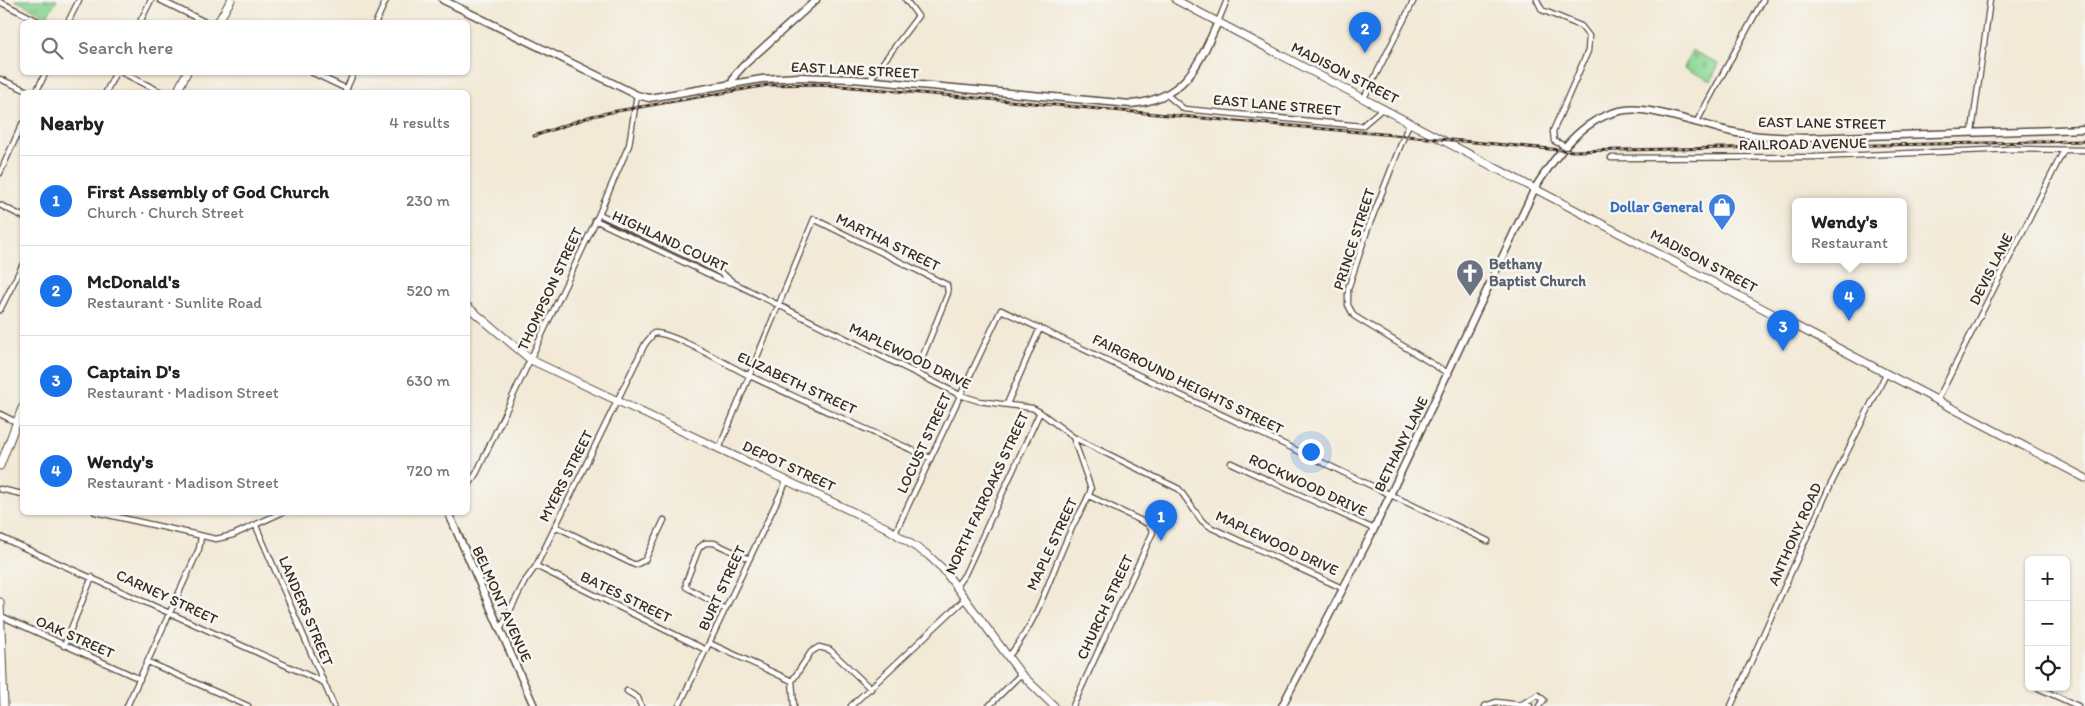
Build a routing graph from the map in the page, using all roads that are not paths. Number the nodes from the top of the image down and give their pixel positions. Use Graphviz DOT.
graph roads {
  1 [pos="79,0"];
  2 [pos="151,0"];
  3 [pos="160,0"];
  4 [pos="231,0"];
  5 [pos="386,0"];
  6 [pos="443,0"];
  7 [pos="816,0"];
  8 [pos="906,0"];
  9 [pos="1176,0"];
  10 [pos="1226,0"];
  11 [pos="1414,0"];
  12 [pos="1537,0"];
  13 [pos="1763,0"];
  14 [pos="1990,0"];
  15 [pos="0,2"];
  16 [pos="36,20"];
  17 [pos="69,20"];
  18 [pos="141,20"];
  19 [pos="201,20"];
  20 [pos="219,20"];
  21 [pos="377,20"];
  22 [pos="1218,22"];
  23 [pos="44,75"];
  24 [pos="114,75"];
  25 [pos="127,75"];
  26 [pos="186,75"];
  27 [pos="317,75"];
  28 [pos="353,75"];
  29 [pos="0,79"];
  30 [pos="869,82"];
  31 [pos="731,85"];
  32 [pos="25,90"];
  33 [pos="37,90"];
  34 [pos="107,90"];
  35 [pos="157,90"];
  36 [pos="178,90"];
  37 [pos="344,90"];
  38 [pos="346,90"];
  39 [pos="637,95"];
  40 [pos="1167,95"];
  41 [pos="1364,98"];
  42 [pos="1383,108"];
  43 [pos="1410,121"];
  44 [pos="1696,123"];
  45 [pos="20,128"];
  46 [pos="2085,129"];
  47 [pos="1972,131"];
  48 [pos="1565,146"];
  49 [pos="2063,150"];
  50 [pos="2085,150"];
  51 [pos="1611,158"];
  52 [pos="0,173"];
  53 [pos="1535,188"];
  54 [pos="0,205"];
  55 [pos="599,214"];
  56 [pos="20,215"];
  57 [pos="596,220"];
  58 [pos="20,270"];
  59 [pos="734,283"];
  60 [pos="778,305"];
  61 [pos="470,309"];
  62 [pos="0,310"];
  63 [pos="1001,310"];
  64 [pos="1040,328"];
  65 [pos="654,333"];
  66 [pos="531,360"];
  67 [pos="916,373"];
  68 [pos="1449,374"];
  69 [pos="1886,374"];
  70 [pos="750,376"];
  71 [pos="960,395"];
  72 [pos="1937,401"];
  73 [pos="618,402"];
  74 [pos="1007,404"];
  75 [pos="1040,412"];
  76 [pos="20,413"];
  77 [pos="0,414"];
  78 [pos="16,422"];
  79 [pos="1073,437"];
  80 [pos="719,449"];
  81 [pos="930,458"];
  82 [pos="1231,463"];
  83 [pos="0,466"];
  84 [pos="2085,478"];
  85 [pos="787,480"];
  86 [pos="470,484"];
  87 [pos="0,488"];
  88 [pos="20,493"];
  89 [pos="1390,495"];
  90 [pos="1089,496"];
  91 [pos="108,515"];
  92 [pos="278,515"];
  93 [pos="449,515"];
  94 [pos="664,520"];
  95 [pos="256,526"];
  96 [pos="555,526"];
  97 [pos="1374,529"];
  98 [pos="895,533"];
  99 [pos="0,537"];
  100 [pos="201,537"];
  101 [pos="1488,541"];
  102 [pos="749,559"];
  103 [pos="536,566"];
  104 [pos="92,577"];
  105 [pos="957,585"];
  106 [pos="1344,589"];
  107 [pos="966,598"];
  108 [pos="0,602"];
  109 [pos="725,609"];
  110 [pos="170,613"];
  111 [pos="1,616"];
  112 [pos="500,631"];
  113 [pos="709,643"];
  114 [pos="64,646"];
  115 [pos="706,650"];
  116 [pos="1008,656"];
  117 [pos="148,662"];
  118 [pos="1021,674"];
  119 [pos="140,679"];
  120 [pos="792,681"];
  121 [pos="323,682"];
  122 [pos="871,689"];
  123 [pos="627,691"];
  124 [pos="2045,691"];
  125 [pos="1522,704"];
  126 [pos="4,706"];
  127 [pos="127,706"];
  128 [pos="248,706"];
  129 [pos="334,706"];
  130 [pos="534,706"];
  131 [pos="641,706"];
  132 [pos="679,706"];
  133 [pos="794,706"];
  134 [pos="852,706"];
  135 [pos="989,706"];
  136 [pos="1054,706"];
  137 [pos="1073,706"];
  138 [pos="1282,706"];
  139 [pos="1485,706"];
  140 [pos="1530,706"];
  141 [pos="1539,706"];
  142 [pos="1731,706"];
  143 [pos="2078,706"];
  1 -- 17 [label="street"];
  2 -- 18 [label="street"];
  3 -- 19 [label="street"];
  4 -- 20 [label="main road"];
  5 -- 21 [label="street"];
  6 -- 39 [label="street, EAST LANE STREET"];
  7 -- 31 [label="street"];
  8 -- 30 [label="street"];
  9 -- 22 [label="main road, MADISON STREET"];
  10 -- 22 [label="street"];
  11 -- 41 [label="street"];
  12 -- 48 [label="street"];
  13 -- 44 [label="street"];
  14 -- 47 [label="street"];
  15 -- 16 [label="street"];
  22 -- 40 [label="street, EAST LANE STREET"];
  22 -- 41 [label="main road, MADISON STREET"];
  23 -- 33 [label="street"];
  24 -- 34 [label="street"];
  25 -- 35 [label="street"];
  26 -- 36 [label="main road"];
  27 -- 37 [label="street"];
  28 -- 38 [label="street"];
  29 -- 32 [label="street"];
  30 -- 31 [label="street, EAST LANE STREET"];
  30 -- 40 [label="street, EAST LANE STREET"];
  31 -- 39 [label="street, EAST LANE STREET"];
  39 -- 55 [label="street, THOMPSON STREET"];
  40 -- 42 [label="street, EAST LANE STREET"];
  41 -- 42 [label="main road, MADISON STREET"];
  42 -- 43 [label="main road, MADISON STREET"];
  43 -- 53 [label="main road, MADISON STREET"];
  43 -- 68 [label="street, PRINCE STREET"];
  44 -- 47 [label="street, EAST LANE STREET"];
  44 -- 48 [label="street, EAST LANE STREET"];
  45 -- 52 [label="street"];
  46 -- 47 [label="street, EAST LANE STREET"];
  48 -- 53 [label="street, EAST LANE STREET"];
  49 -- 50 [label="street, RAILROAD AVENUE"];
  49 -- 51 [label="street, RAILROAD AVENUE"];
  49 -- 72 [label="street, DEVIS LANE"];
  53 -- 68 [label="street, BETHANY LANE"];
  53 -- 69 [label="main road, MADISON STREET"];
  54 -- 56 [label="street"];
  55 -- 57 [label="street, THOMPSON STREET"];
  55 -- 59 [label="street, HIGHLAND COURT"];
  57 -- 59 [label="street, HIGHLAND COURT"];
  57 -- 66 [label="street, THOMPSON STREET"];
  58 -- 62 [label="street"];
  59 -- 60 [label="street, HIGHLAND COURT"];
  60 -- 67 [label="street, MAPLEWOOD DRIVE"];
  60 -- 67 [label="street, MARTHA STREET"];
  60 -- 70 [label="street"];
  61 -- 66 [label="main road, DEPOT STREET"];
  63 -- 64 [label="street, FAIRGROUND HEIGHTS STREET"];
  63 -- 71 [label="street, LOCUST STREET"];
  64 -- 74 [label="street"];
  64 -- 89 [label="street, FAIRGROUND HEIGHTS STREET"];
  65 -- 70 [label="street, ELIZABETH STREET"];
  65 -- 73 [label="street, MYERS STREET"];
  66 -- 73 [label="main road, DEPOT STREET"];
  66 -- 86 [label="street, THOMPSON STREET"];
  67 -- 71 [label="street, MAPLEWOOD DRIVE"];
  68 -- 89 [label="street, BETHANY LANE"];
  69 -- 72 [label="main road, MADISON STREET"];
  69 -- 142 [label="street, ANTHONY ROAD"];
  70 -- 80 [label="street"];
  70 -- 81 [label="street, ELIZABETH STREET"];
  71 -- 74 [label="street, MAPLEWOOD DRIVE"];
  71 -- 81 [label="street, LOCUST STREET"];
  72 -- 84 [label="main road, MADISON STREET"];
  73 -- 80 [label="main road, DEPOT STREET"];
  73 -- 96 [label="street, MYERS STREET"];
  74 -- 75 [label="street, MAPLEWOOD DRIVE"];
  75 -- 79 [label="street, MAPLEWOOD DRIVE"];
  75 -- 105 [label="street, NORTH FAIROAKS STREET"];
  76 -- 78 [label="main road"];
  77 -- 78 [label="street"];
  78 -- 83 [label="main road"];
  79 -- 90 [label="street, MAPLE STREET"];
  79 -- 106 [label="street, MAPLEWOOD DRIVE"];
  80 -- 85 [label="main road, DEPOT STREET"];
  81 -- 98 [label="street, LOCUST STREET"];
  82 -- 97 [label="street, ROCKWOOD DRIVE"];
  85 -- 98 [label="main road, DEPOT STREET"];
  85 -- 102 [label="street, BURT STREET"];
  87 -- 88 [label="street"];
  89 -- 97 [label="street, BETHANY LANE"];
  89 -- 101 [label="street, FAIRGROUND HEIGHTS STREET"];
  90 -- 116 [label="street, MAPLE STREET"];
  90 -- 137 [label="street, CHURCH STREET"];
  91 -- 100 [label="street"];
  92 -- 95 [label="street"];
  93 -- 112 [label="street, BELMONT AVENUE"];
  94 -- 96 [label="street"];
  95 -- 100 [label="street"];
  95 -- 121 [label="street, LANDERS STREET"];
  96 -- 103 [label="street, MYERS STREET"];
  97 -- 106 [label="street, BETHANY LANE"];
  98 -- 105 [label="main road, DEPOT STREET"];
  99 -- 104 [label="street, CARNEY STREET"];
  100 -- 110 [label="street"];
  102 -- 109 [label="street, BURT STREET"];
  102 -- 109 [label="street"];
  103 -- 112 [label="street, MYERS STREET"];
  103 -- 115 [label="street, BATES STREET"];
  104 -- 110 [label="street, CARNEY STREET"];
  104 -- 114 [label="street"];
  105 -- 107 [label="main road, DEPOT STREET"];
  106 -- 138 [label="street, BETHANY LANE"];
  107 -- 116 [label="main road, DEPOT STREET"];
  107 -- 122 [label="street"];
  108 -- 111 [label="main road"];
  109 -- 113 [label="street, BURT STREET"];
  110 -- 117 [label="street"];
  110 -- 121 [label="street, CARNEY STREET"];
  111 -- 114 [label="street, OAK STREET"];
  111 -- 126 [label="main road"];
  112 -- 130 [label="street, BELMONT AVENUE"];
  113 -- 115 [label="street, BURT STREET"];
  113 -- 120 [label="street"];
  114 -- 119 [label="street, OAK STREET"];
  115 -- 132 [label="street, BURT STREET"];
  116 -- 118 [label="main road, DEPOT STREET"];
  117 -- 119 [label="street"];
  117 -- 128 [label="street"];
  118 -- 135 [label="street"];
  118 -- 136 [label="main road, DEPOT STREET"];
  119 -- 127 [label="street"];
  120 -- 122 [label="street"];
  120 -- 133 [label="street"];
  121 -- 129 [label="street, LANDERS STREET"];
  122 -- 134 [label="street"];
  123 -- 131 [label="street"];
  124 -- 143 [label="street"];
  125 -- 139 [label="street"];
  125 -- 140 [label="street"];
  125 -- 141 [label="street"];
}
